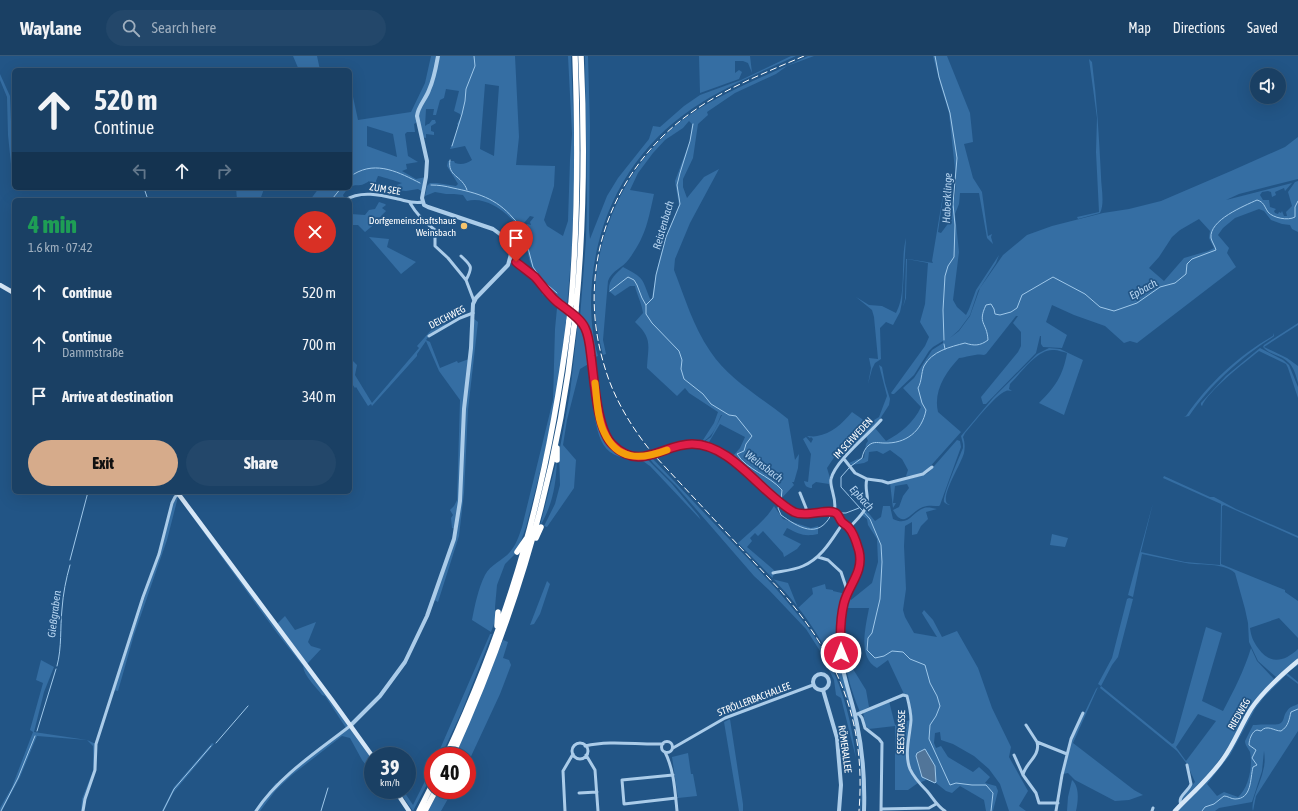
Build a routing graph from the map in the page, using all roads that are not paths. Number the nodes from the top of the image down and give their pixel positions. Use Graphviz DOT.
graph roads {
  1 [pos="438,56"];
  2 [pos="575,56"];
  3 [pos="581,56"];
  4 [pos="349,198"];
  5 [pos="423,202"];
  6 [pos="410,203"];
  7 [pos="461,256"];
  8 [pos="510,260"];
  9 [pos="466,280"];
  10 [pos="0,285"];
  11 [pos="12,292"];
  12 [pos="474,301"];
  13 [pos="473,313"];
  14 [pos="429,336"];
  15 [pos="881,420"];
  16 [pos="556,444"];
  17 [pos="844,459"];
  18 [pos="557,460"];
  19 [pos="932,467"];
  20 [pos="867,479"];
  21 [pos="800,493"];
  22 [pos="177,494"];
  23 [pos="179,494"];
  24 [pos="834,512"];
  25 [pos="806,514"];
  26 [pos="843,523"];
  27 [pos="541,527"];
  28 [pos="849,528"];
  29 [pos="527,537"];
  30 [pos="530,549"];
  31 [pos="517,552"];
  32 [pos="818,557"];
  33 [pos="773,574"];
  34 [pos="848,593"];
  35 [pos="498,612"];
  36 [pos="498,630"];
  37 [pos="1298,661"];
  38 [pos="813,685"];
  39 [pos="823,690"];
  40 [pos="1083,713"];
  41 [pos="857,715"];
  42 [pos="1026,725"];
  43 [pos="350,726"];
  44 [pos="1038,742"];
  45 [pos="594,744"];
  46 [pos="663,744"];
  47 [pos="654,745"];
  48 [pos="585,746"];
  49 [pos="672,746"];
  50 [pos="366,747"];
  51 [pos="450,747"];
  52 [pos="456,747"];
  53 [pos="662,748"];
  54 [pos="587,750"];
  55 [pos="670,751"];
  56 [pos="665,752"];
  57 [pos="573,754"];
  58 [pos="1067,754"];
  59 [pos="586,755"];
  60 [pos="1014,755"];
  61 [pos="576,758"];
  62 [pos="583,758"];
  63 [pos="670,760"];
  64 [pos="568,762"];
  65 [pos="590,762"];
  66 [pos="1187,765"];
  67 [pos="673,775"];
  68 [pos="1023,775"];
  69 [pos="596,792"];
  70 [pos="579,793"];
  71 [pos="676,798"];
  72 [pos="401,799"];
  73 [pos="425,799"];
  74 [pos="431,799"];
  75 [pos="1058,803"];
  76 [pos="936,804"];
  77 [pos="1181,805"];
  78 [pos="929,809"];
  79 [pos="408,810"];
  80 [pos="881,810"];
  81 [pos="907,810"];
  82 [pos="83,811"];
  83 [pos="256,811"];
  84 [pos="419,811"];
  85 [pos="425,811"];
  86 [pos="565,811"];
  87 [pos="598,811"];
  88 [pos="678,811"];
  89 [pos="839,811"];
  90 [pos="864,811"];
  91 [pos="945,811"];
  92 [pos="1056,811"];
  93 [pos="1175,811"];
  1 -- 5 [label="street"];
  2 -- 29 [label="highway, bridge"];
  3 -- 16 [label="highway, bridge"];
  4 -- 6 [label="street, ZUM SEE"];
  5 -- 6 [label="street, ZUM SEE"];
  5 -- 8 [label="street"];
  6 -- 9 [label="street"];
  7 -- 9 [label="street"];
  8 -- 12 [label="street"];
  8 -- 25 [label="street"];
  9 -- 12 [label="street"];
  10 -- 11 [label="main road"];
  12 -- 13 [label="street"];
  13 -- 14 [label="street, DEICHWEG"];
  13 -- 43 [label="street"];
  15 -- 17 [label="street, IM SCHWEDEN"];
  16 -- 18 [label="highway"];
  16 -- 30 [label="highway"];
  17 -- 20 [label="street"];
  17 -- 24 [label="street, IM SCHWEDEN"];
  19 -- 20 [label="street"];
  20 -- 28 [label="street"];
  21 -- 25 [label="street"];
  22 -- 82 [label="street"];
  23 -- 43 [label="main road"];
  24 -- 25 [label="street"];
  24 -- 26 [label="street"];
  26 -- 28 [label="street"];
  26 -- 32 [label="street"];
  27 -- 30 [label="highway"];
  28 -- 34 [label="street"];
  29 -- 31 [label="highway"];
  29 -- 36 [label="highway"];
  30 -- 52 [label="highway"];
  32 -- 33 [label="street"];
  32 -- 34 [label="street"];
  34 -- 41 [label="street"];
  35 -- 36 [label="highway"];
  36 -- 51 [label="highway"];
  37 -- 77 [label="main road, RIEDWEG"];
  38 -- 39 [label="street"];
  38 -- 39 [label="street"];
  38 -- 49 [label="street, STRÖLLERBACHALLEE"];
  39 -- 89 [label="street, RÖMERALLEE"];
  40 -- 58 [label="street"];
  41 -- 76 [label="street, SEESTRASSE"];
  41 -- 80 [label="street"];
  41 -- 90 [label="street"];
  42 -- 44 [label="street"];
  43 -- 50 [label="main road"];
  43 -- 83 [label="street"];
  44 -- 58 [label="street"];
  44 -- 68 [label="street"];
  45 -- 47 [label="street"];
  45 -- 48 [label="street"];
  45 -- 54 [label="street"];
  46 -- 47 [label="street"];
  46 -- 49 [label="street"];
  46 -- 53 [label="street"];
  47 -- 53 [label="street"];
  48 -- 54 [label="street"];
  48 -- 57 [label="street"];
  49 -- 55 [label="street"];
  53 -- 56 [label="street"];
  54 -- 59 [label="street"];
  55 -- 56 [label="street"];
  55 -- 63 [label="street"];
  56 -- 63 [label="street"];
  57 -- 61 [label="street"];
  57 -- 64 [label="street"];
  58 -- 75 [label="street"];
  59 -- 62 [label="street"];
  59 -- 65 [label="street"];
  60 -- 68 [label="street"];
  61 -- 62 [label="street"];
  61 -- 64 [label="street"];
  62 -- 65 [label="street"];
  63 -- 67 [label="street"];
  64 -- 86 [label="street"];
  65 -- 69 [label="street"];
  66 -- 77 [label="street"];
  67 -- 71 [label="street"];
  67 -- 71 [label="street"];
  68 -- 75 [label="street"];
  69 -- 70 [label="street"];
  69 -- 87 [label="street"];
  71 -- 88 [label="street"];
  72 -- 79 [label="main road"];
  73 -- 84 [label="highway"];
  74 -- 85 [label="highway"];
  75 -- 92 [label="street"];
  76 -- 78 [label="street"];
  76 -- 91 [label="street, SEESTRASSE"];
  77 -- 93 [label="main road, RIEDWEG"];
  78 -- 81 [label="street"];
  80 -- 81 [label="street"];
}
